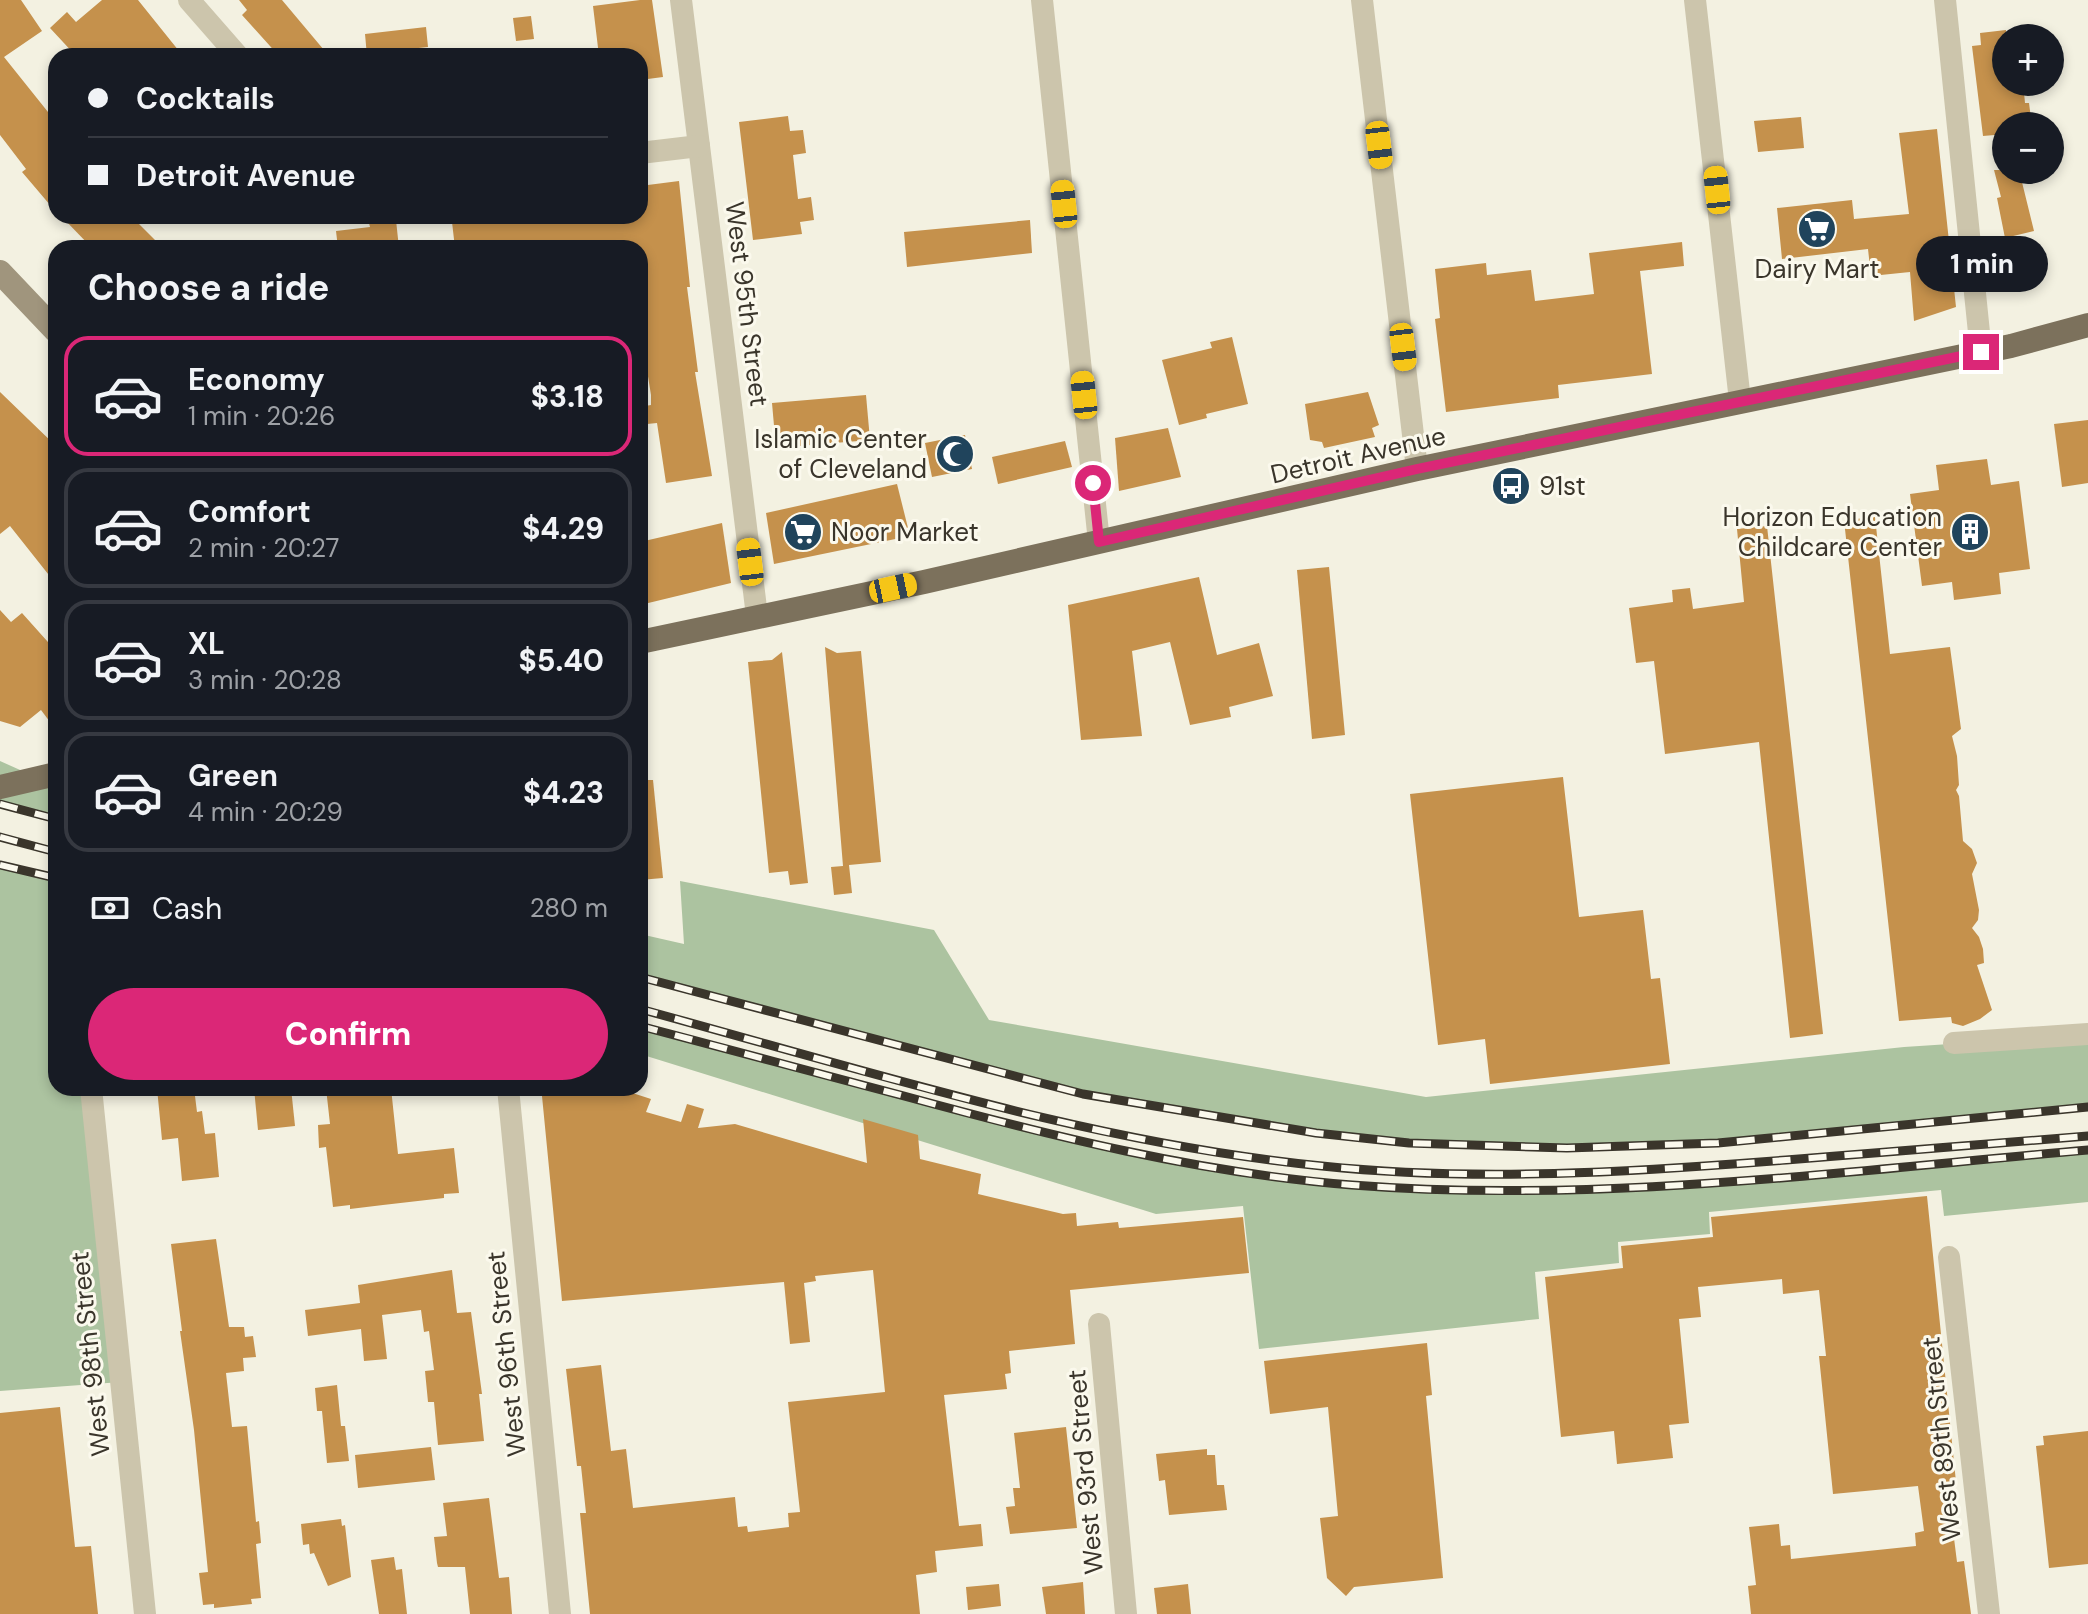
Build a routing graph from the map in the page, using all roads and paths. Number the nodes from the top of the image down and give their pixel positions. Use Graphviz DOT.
graph roads {
  1 [pos="189,0"];
  2 [pos="681,0"];
  3 [pos="1042,0"];
  4 [pos="1362,0"];
  5 [pos="1695,0"];
  6 [pos="1945,0"];
  7 [pos="231,48"];
  8 [pos="699,146"];
  9 [pos="648,152"];
  10 [pos="0,272"];
  11 [pos="48,323"];
  12 [pos="2088,325"];
  13 [pos="1981,352"];
  14 [pos="1740,401"];
  15 [pos="1417,469"];
  16 [pos="1099,542"];
  17 [pos="757,616"];
  18 [pos="648,640"];
  19 [pos="47,776"];
  20 [pos="0,787"];
  21 [pos="2088,1034"];
  22 [pos="1954,1043"];
  23 [pos="92,1096"];
  24 [pos="509,1096"];
  25 [pos="1949,1257"];
  26 [pos="1099,1324"];
  27 [pos="145,1614"];
  28 [pos="560,1614"];
  29 [pos="1126,1614"];
  30 [pos="1989,1614"];
  1 -- 7 [label="street"];
  2 -- 8 [label="street, West 95th Street"];
  3 -- 16 [label="street"];
  4 -- 15 [label="street"];
  5 -- 14 [label="street"];
  6 -- 13 [label="street"];
  8 -- 9 [label="street"];
  8 -- 17 [label="street, West 95th Street"];
  10 -- 11 [label="main road"];
  12 -- 13 [label="main road, Detroit Avenue"];
  13 -- 14 [label="main road, Detroit Avenue"];
  14 -- 15 [label="main road, Detroit Avenue"];
  15 -- 16 [label="main road, Detroit Avenue"];
  16 -- 17 [label="main road, Detroit Avenue"];
  17 -- 18 [label="main road, Detroit Avenue"];
  19 -- 20 [label="main road"];
  21 -- 22 [label="street"];
  23 -- 27 [label="street, West 98th Street"];
  24 -- 28 [label="street, West 96th Street"];
  25 -- 30 [label="street, West 89th Street"];
  26 -- 29 [label="street, West 93rd Street"];
}
